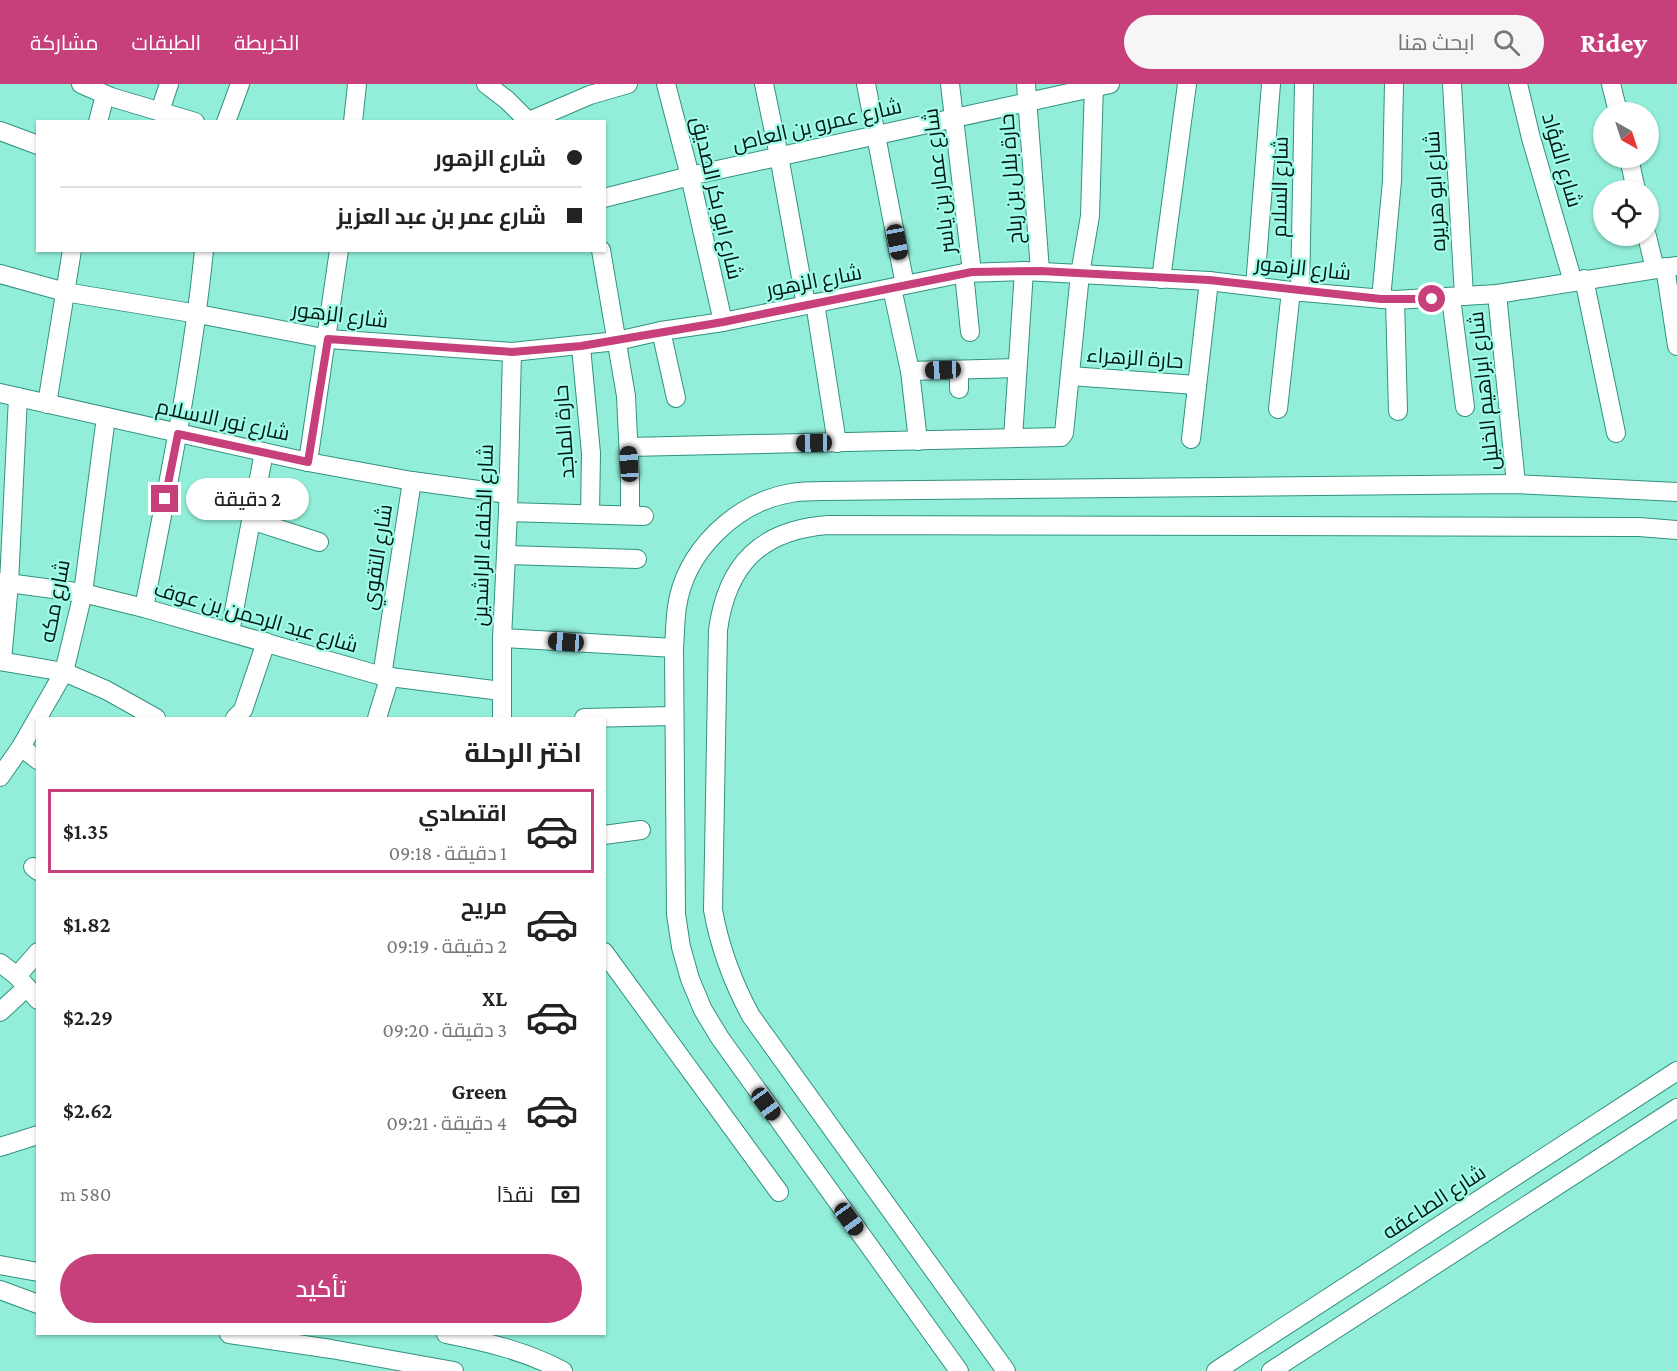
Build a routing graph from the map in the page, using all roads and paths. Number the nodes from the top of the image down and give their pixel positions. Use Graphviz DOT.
graph roads {
  1 [pos="81,84"];
  2 [pos="169,84"];
  3 [pos="240,84"];
  4 [pos="357,84"];
  5 [pos="486,84"];
  6 [pos="628,84"];
  7 [pos="666,84"];
  8 [pos="764,84"];
  9 [pos="866,84"];
  10 [pos="950,84"];
  11 [pos="1187,84"];
  12 [pos="1271,84"];
  13 [pos="1304,84"];
  14 [pos="1395,84"];
  15 [pos="1452,84"];
  16 [pos="1518,84"];
  17 [pos="1611,84"];
  18 [pos="1099,85"];
  19 [pos="588,90"];
  20 [pos="111,92"];
  21 [pos="1027,93"];
  22 [pos="1616,102"];
  23 [pos="160,111"];
  24 [pos="954,117"];
  25 [pos="99,120"];
  26 [pos="189,120"];
  27 [pos="227,120"];
  28 [pos="353,120"];
  29 [pos="527,120"];
  30 [pos="530,120"];
  31 [pos="0,131"];
  32 [pos="877,135"];
  33 [pos="36,144"];
  34 [pos="779,156"];
  35 [pos="690,176"];
  36 [pos="606,197"];
  37 [pos="1653,246"];
  38 [pos="72,252"];
  39 [pos="204,252"];
  40 [pos="339,252"];
  41 [pos="601,252"];
  42 [pos="1666,267"];
  43 [pos="1032,271"];
  44 [pos="968,273"];
  45 [pos="0,274"];
  46 [pos="1080,274"];
  47 [pos="1161,279"];
  48 [pos="1209,280"];
  49 [pos="1579,281"];
  50 [pos="1255,286"];
  51 [pos="898,287"];
  52 [pos="1295,291"];
  53 [pos="65,292"];
  54 [pos="1497,294"];
  55 [pos="1458,297"];
  56 [pos="1388,300"];
  57 [pos="811,304"];
  58 [pos="198,314"];
  59 [pos="723,322"];
  60 [pos="661,331"];
  61 [pos="970,332"];
  62 [pos="328,339"];
  63 [pos="617,341"];
  64 [pos="581,346"];
  65 [pos="1677,346"];
  66 [pos="512,352"];
  67 [pos="1017,368"];
  68 [pos="959,370"];
  69 [pos="910,371"];
  70 [pos="1070,376"];
  71 [pos="1196,385"];
  72 [pos="959,389"];
  73 [pos="9,395"];
  74 [pos="676,398"];
  75 [pos="48,404"];
  76 [pos="1465,407"];
  77 [pos="1278,409"];
  78 [pos="1398,411"];
  79 [pos="106,417"];
  80 [pos="1616,433"];
  81 [pos="178,434"];
  82 [pos="1013,438"];
  83 [pos="1191,439"];
  84 [pos="918,441"];
  85 [pos="837,443"];
  86 [pos="629,447"];
  87 [pos="264,452"];
  88 [pos="308,462"];
  89 [pos="412,481"];
  90 [pos="1516,484"];
  91 [pos="1677,492"];
  92 [pos="204,496"];
  93 [pos="508,503"];
  94 [pos="253,513"];
  95 [pos="590,514"];
  96 [pos="1677,530"];
  97 [pos="319,542"];
  98 [pos="506,555"];
  99 [pos="637,559"];
  100 [pos="5,582"];
  101 [pos="83,593"];
  102 [pos="144,608"];
  103 [pos="230,632"];
  104 [pos="502,638"];
  105 [pos="266,642"];
  106 [pos="674,648"];
  107 [pos="1,661"];
  108 [pos="64,672"];
  109 [pos="386,676"];
  110 [pos="501,691"];
  111 [pos="245,716"];
  112 [pos="674,716"];
  113 [pos="38,717"];
  114 [pos="150,717"];
  115 [pos="377,717"];
  116 [pos="502,717"];
  117 [pos="606,718"];
  118 [pos="36,721"];
  119 [pos="21,747"];
  120 [pos="36,758"];
  121 [pos="0,777"];
  122 [pos="641,830"];
  123 [pos="606,835"];
  124 [pos="606,955"];
  125 [pos="36,959"];
  126 [pos="0,963"];
  127 [pos="27,988"];
  128 [pos="0,1012"];
  129 [pos="1677,1071"];
  130 [pos="1677,1108"];
  131 [pos="36,1136"];
  132 [pos="0,1147"];
  133 [pos="779,1192"];
  134 [pos="0,1265"];
  135 [pos="36,1272"];
  136 [pos="0,1290"];
  137 [pos="0,1303"];
  138 [pos="36,1304"];
  139 [pos="36,1305"];
  140 [pos="244,1335"];
  141 [pos="451,1335"];
  142 [pos="332,1341"];
  143 [pos="454,1371"];
  144 [pos="563,1371"];
  145 [pos="959,1371"];
  146 [pos="1006,1371"];
  147 [pos="1216,1371"];
  148 [pos="1271,1371"];
  1 -- 20 [label="street"];
  2 -- 23 [label="street"];
  3 -- 27 [label="street"];
  4 -- 28 [label="street"];
  5 -- 29 [label="street"];
  6 -- 19 [label="street"];
  7 -- 35 [label="street, شارع ابو بكر الصديق"];
  8 -- 34 [label="street"];
  9 -- 32 [label="street"];
  10 -- 24 [label="street, شارع عمار بن ياسر"];
  11 -- 47 [label="street"];
  12 -- 50 [label="street"];
  13 -- 52 [label="street, شارع السلام"];
  14 -- 56 [label="street"];
  15 -- 55 [label="street, شارع ابو هريره"];
  16 -- 49 [label="street, شارع الفؤاد"];
  17 -- 22 [label="street"];
  18 -- 21 [label="street, شارع عمرو بن العاص"];
  18 -- 46 [label="street"];
  19 -- 30 [label="street"];
  20 -- 23 [label="street"];
  20 -- 25 [label="street"];
  21 -- 24 [label="street, شارع عمرو بن العاص"];
  21 -- 43 [label="street, حارة بلال بن رباح"];
  23 -- 26 [label="street"];
  24 -- 32 [label="street, شارع عمرو بن العاص"];
  24 -- 44 [label="street, شارع عمار بن ياسر"];
  31 -- 33 [label="street"];
  32 -- 34 [label="street, شارع عمرو بن العاص"];
  32 -- 51 [label="street"];
  34 -- 35 [label="street, شارع عمرو بن العاص"];
  34 -- 57 [label="street"];
  35 -- 36 [label="street, شارع عمرو بن العاص"];
  35 -- 59 [label="street, شارع ابو بكر الصديق"];
  37 -- 42 [label="street"];
  38 -- 53 [label="street"];
  39 -- 58 [label="street"];
  40 -- 62 [label="street"];
  41 -- 63 [label="street"];
  42 -- 49 [label="street, شارع الزهور"];
  42 -- 65 [label="street"];
  43 -- 44 [label="street, شارع الزهور"];
  43 -- 46 [label="street, شارع الزهور"];
  43 -- 67 [label="street, حارة بلال بن رباح"];
  44 -- 51 [label="street, شارع الزهور"];
  44 -- 61 [label="street, شارع عمار بن ياسر"];
  45 -- 53 [label="street, شارع الزهور"];
  46 -- 47 [label="street, شارع الزهور"];
  46 -- 70 [label="street"];
  47 -- 48 [label="street, شارع الزهور"];
  48 -- 50 [label="street, شارع الزهور"];
  48 -- 71 [label="street"];
  49 -- 54 [label="street, شارع الزهور"];
  49 -- 80 [label="street, شارع الفؤاد"];
  50 -- 52 [label="street, شارع الزهور"];
  51 -- 57 [label="street, شارع الزهور"];
  51 -- 69 [label="street"];
  52 -- 56 [label="street, شارع الزهور"];
  52 -- 77 [label="street, شارع السلام"];
  53 -- 58 [label="street, شارع الزهور"];
  53 -- 75 [label="street"];
  54 -- 55 [label="street, شارع الزهور"];
  54 -- 90 [label="street, شارع ابراهيم الخليل"];
  55 -- 56 [label="street, شارع الزهور"];
  55 -- 76 [label="street, شارع ابو هريره"];
  56 -- 78 [label="street"];
  57 -- 59 [label="street, شارع الزهور"];
  57 -- 85 [label="street"];
  58 -- 62 [label="street, شارع الزهور"];
  58 -- 81 [label="street"];
  59 -- 60 [label="street, شارع الزهور"];
  60 -- 63 [label="street, شارع الزهور"];
  60 -- 74 [label="street"];
  62 -- 66 [label="street, شارع الزهور"];
  62 -- 88 [label="street"];
  63 -- 64 [label="street, شارع الزهور"];
  63 -- 86 [label="street"];
  64 -- 66 [label="street, شارع الزهور"];
  64 -- 95 [label="street, حارة الماجد"];
  66 -- 93 [label="street, شارع الخلفاء الراشدين"];
  67 -- 68 [label="street"];
  67 -- 82 [label="street, حارة بلال بن رباح"];
  68 -- 69 [label="street"];
  68 -- 72 [label="street"];
  69 -- 84 [label="street"];
  70 -- 71 [label="street, حارة الزهراء"];
  70 -- 82 [label="street"];
  71 -- 83 [label="street"];
  73 -- 75 [label="street, شارع نور الاسلام"];
  73 -- 100 [label="street"];
  75 -- 79 [label="street, شارع نور الاسلام"];
  79 -- 81 [label="street, شارع نور الاسلام"];
  79 -- 101 [label="street, شارع مكه"];
  81 -- 87 [label="street, شارع نور الاسلام"];
  81 -- 102 [label="street"];
  82 -- 84 [label="street"];
  84 -- 85 [label="street"];
  85 -- 86 [label="street"];
  86 -- 95 [label="street, شارع نور الاسلام"];
  87 -- 88 [label="street, شارع نور الاسلام"];
  87 -- 94 [label="street"];
  88 -- 89 [label="street, شارع نور الاسلام"];
  89 -- 93 [label="street, شارع نور الاسلام"];
  89 -- 109 [label="street, شارع التقوي"];
  90 -- 91 [label="street"];
  90 -- 106 [label="street"];
  92 -- 94 [label="street"];
  93 -- 95 [label="street, شارع نور الاسلام"];
  93 -- 98 [label="street, شارع الخلفاء الراشدين"];
  94 -- 97 [label="street"];
  94 -- 103 [label="street"];
  96 -- 146 [label="street"];
  98 -- 99 [label="street"];
  98 -- 104 [label="street, شارع الخلفاء الراشدين"];
  100 -- 101 [label="street, شارع عبد الرحمن بن عوف"];
  100 -- 107 [label="street"];
  101 -- 102 [label="street, شارع عبد الرحمن بن عوف"];
  101 -- 108 [label="street, شارع مكه"];
  102 -- 103 [label="street, شارع عبد الرحمن بن عوف"];
  103 -- 105 [label="street, شارع عبد الرحمن بن عوف"];
  104 -- 106 [label="street"];
  104 -- 110 [label="street, شارع الخلفاء الراشدين"];
  105 -- 109 [label="street, شارع عبد الرحمن بن عوف"];
  105 -- 111 [label="street"];
  106 -- 112 [label="street"];
  107 -- 108 [label="street"];
  108 -- 113 [label="street, شارع مكه"];
  108 -- 114 [label="street"];
  109 -- 110 [label="street, شارع عبد الرحمن بن عوف"];
  109 -- 115 [label="street, شارع التقوي"];
  110 -- 116 [label="street, شارع الخلفاء الراشدين"];
  112 -- 117 [label="street"];
  112 -- 145 [label="street"];
  118 -- 119 [label="street, شارع مكه"];
  119 -- 120 [label="street"];
  119 -- 121 [label="street, شارع مكه"];
  122 -- 123 [label="street"];
  124 -- 133 [label="street"];
  125 -- 127 [label="street"];
  126 -- 127 [label="street"];
  127 -- 128 [label="street"];
  129 -- 147 [label="street, شارع الصاعقه"];
  130 -- 148 [label="street"];
  131 -- 132 [label="street"];
  134 -- 135 [label="street"];
  136 -- 138 [label="street"];
  137 -- 139 [label="street"];
  140 -- 142 [label="street"];
  141 -- 144 [label="street"];
  142 -- 143 [label="street"];
}
